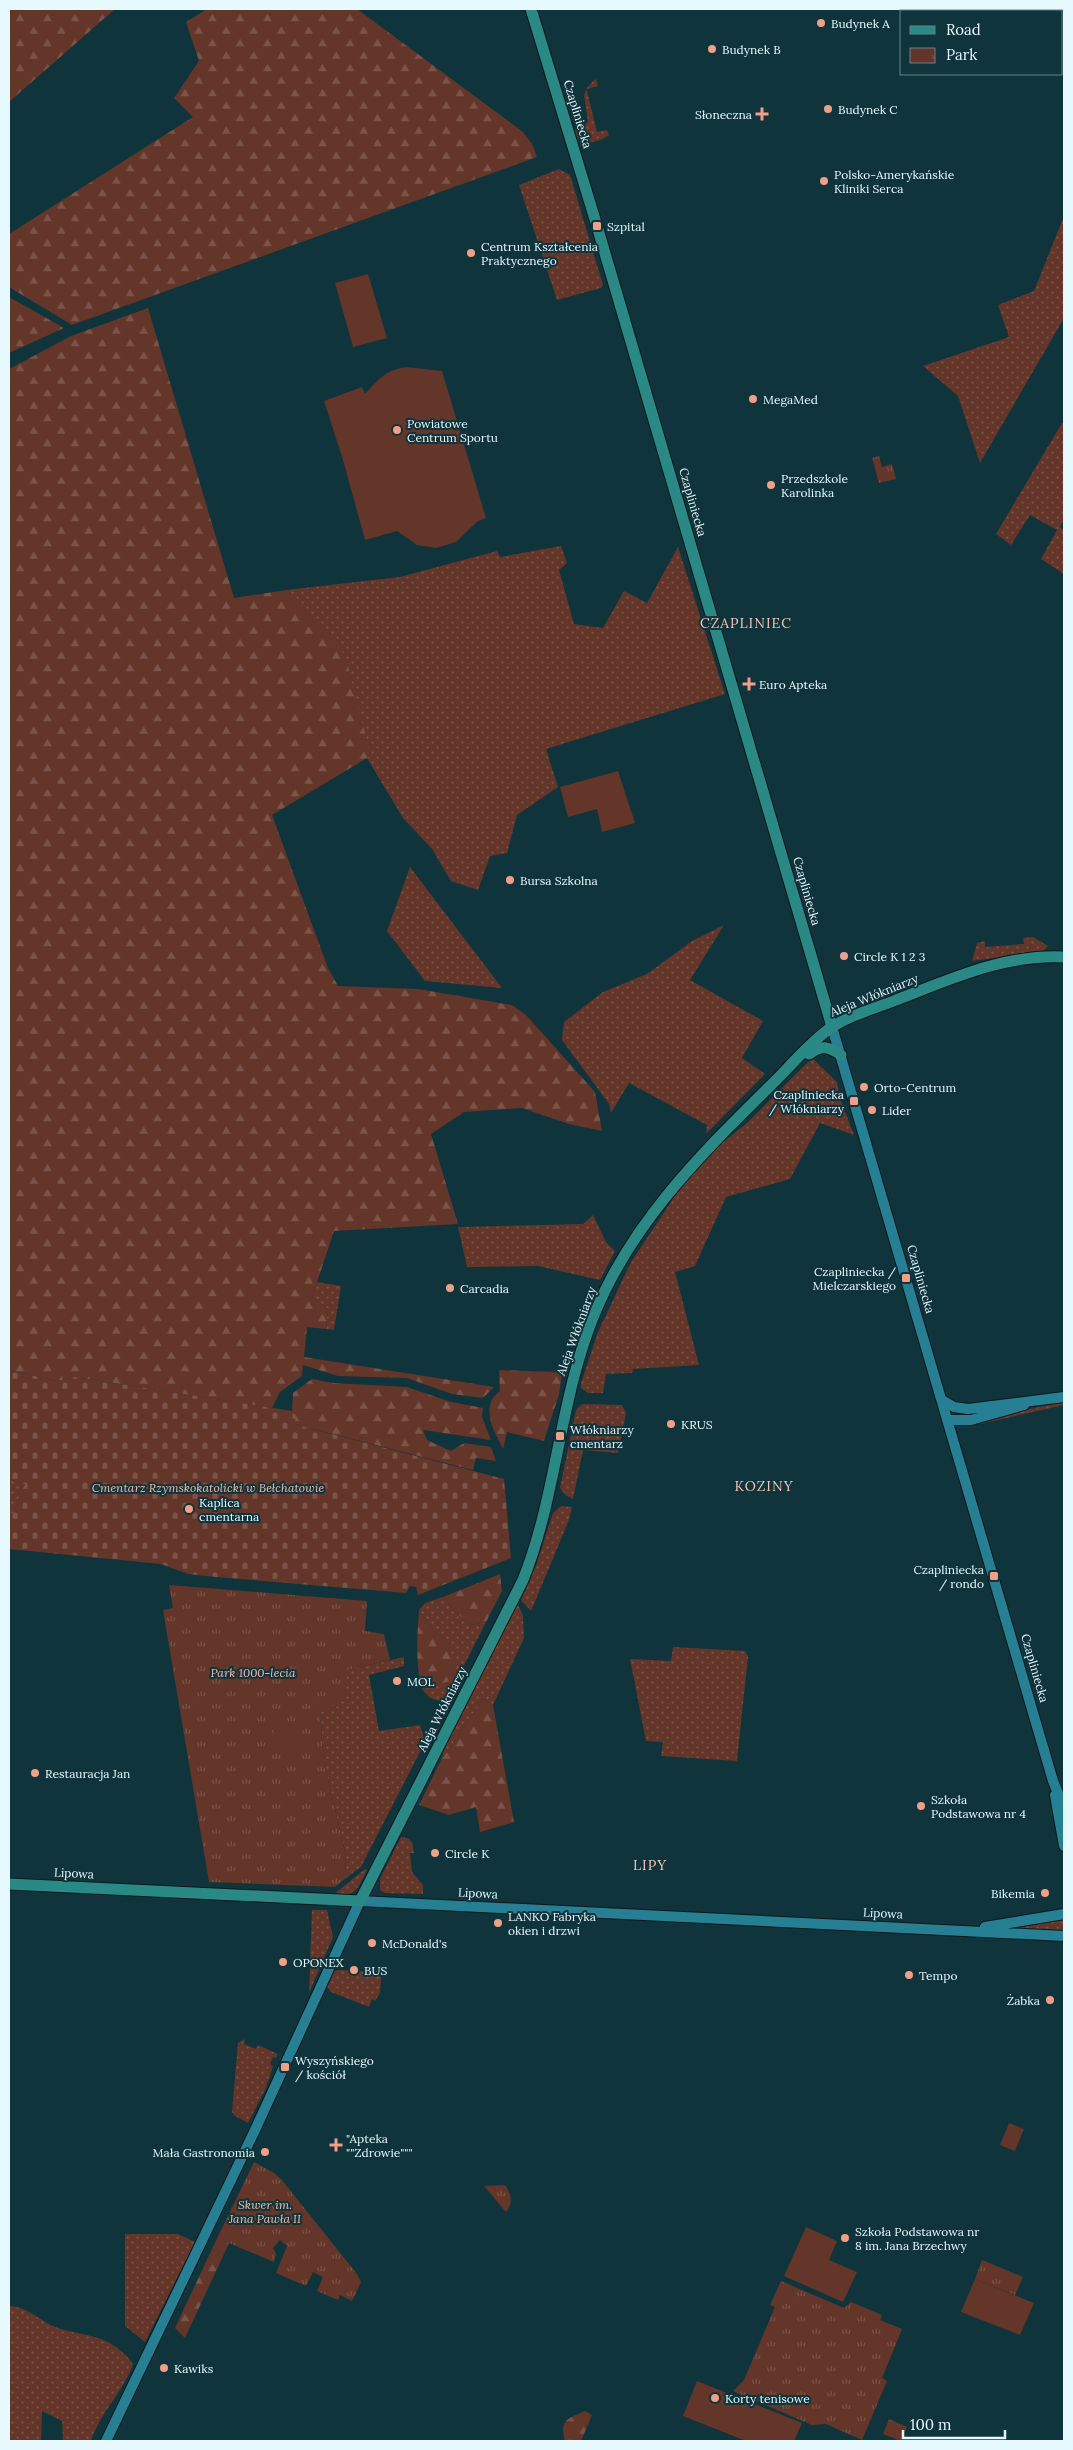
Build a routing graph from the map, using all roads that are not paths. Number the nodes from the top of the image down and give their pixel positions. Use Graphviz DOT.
graph roads {
  1 [pos="531,9"];
  2 [pos="1064,957"];
  3 [pos="832,1027"];
  4 [pos="841,1055"];
  5 [pos="790,1066"];
  6 [pos="1064,1397"];
  7 [pos="942,1400"];
  8 [pos="1031,1402"];
  9 [pos="968,1409"];
  10 [pos="948,1420"];
  11 [pos="971,1420"];
  12 [pos="954,1442"];
  13 [pos="1054,1782"];
  14 [pos="1064,1808"];
  15 [pos="1064,1846"];
  16 [pos="9,1884"];
  17 [pos="360,1901"];
  18 [pos="1064,1908"];
  19 [pos="1060,1914"];
  20 [pos="946,1930"];
  21 [pos="1064,1936"];
  22 [pos="106,2441"];
  1 -- 3 [label="main road, Czapliniecka"];
  2 -- 3 [label="main road, Aleja Włókniarzy"];
  3 -- 4 [label="street, Czapliniecka"];
  3 -- 5 [label="main road, Aleja Włókniarzy"];
  4 -- 5 [label="main road"];
  4 -- 7 [label="street, Czapliniecka"];
  5 -- 17 [label="main road, Aleja Włókniarzy"];
  6 -- 8 [label="street"];
  7 -- 9 [label="street"];
  7 -- 10 [label="street, Czapliniecka"];
  8 -- 9 [label="street"];
  8 -- 11 [label="street"];
  9 -- 10 [label="street"];
  10 -- 11 [label="street"];
  10 -- 12 [label="street, Czapliniecka"];
  11 -- 12 [label="street"];
  12 -- 13 [label="street, Czapliniecka"];
  13 -- 14 [label="street, Czapliniecka"];
  13 -- 15 [label="street, Czapliniecka"];
  16 -- 17 [label="main road, Lipowa"];
  17 -- 20 [label="street, Lipowa"];
  17 -- 22 [label="street"];
  18 -- 19 [label="street"];
  19 -- 20 [label="street, Lipowa"];
  20 -- 21 [label="street, Lipowa"];
}
